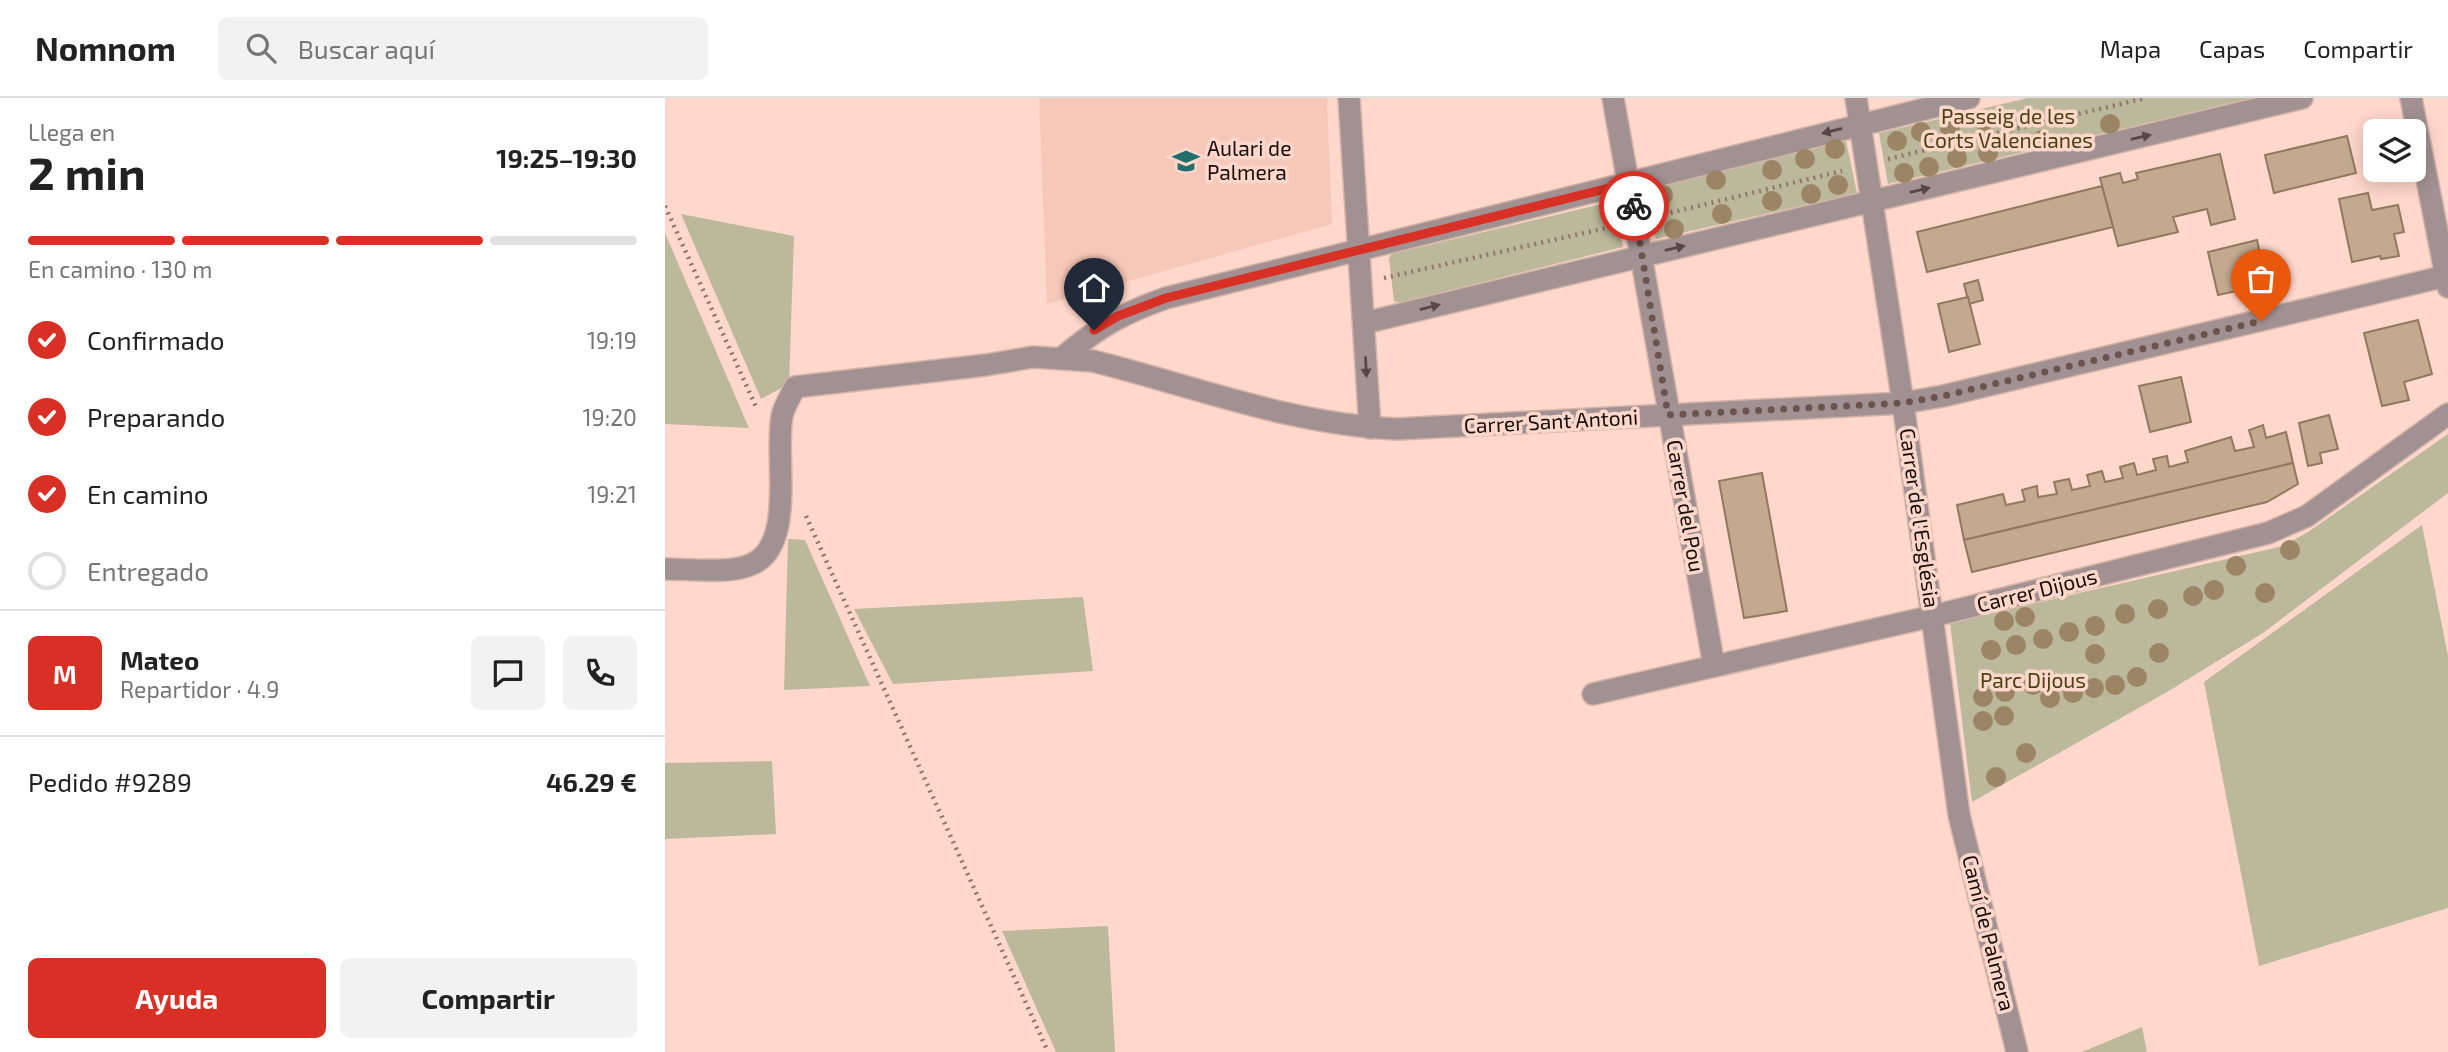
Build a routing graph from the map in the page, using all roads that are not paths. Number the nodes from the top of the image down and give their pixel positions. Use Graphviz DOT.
graph roads {
  1 [pos="1349,98"];
  2 [pos="1613,98"];
  3 [pos="1856,98"];
  4 [pos="1969,98"];
  5 [pos="2302,98"];
  6 [pos="2411,98"];
  7 [pos="1860,124"];
  8 [pos="1629,183"];
  9 [pos="1874,201"];
  10 [pos="1360,250"];
  11 [pos="1642,256"];
  12 [pos="2447,282"];
  13 [pos="1364,323"];
  14 [pos="1063,358"];
  15 [pos="1903,403"];
  16 [pos="2448,414"];
  17 [pos="1668,415"];
  18 [pos="1370,428"];
  19 [pos="665,569"];
  20 [pos="1933,616"];
  21 [pos="1714,666"];
  22 [pos="1593,694"];
  23 [pos="1959,815"];
  24 [pos="2017,1052"];
  1 -- 10 [label="street"];
  2 -- 8 [label="street, Carrer del Pou"];
  3 -- 7 [label="street, Carrer de l'Església"];
  4 -- 7 [label="street"];
  9 -- 5 [label="street, one-way"];
  6 -- 12 [label="street"];
  7 -- 8 [label="street, one-way"];
  7 -- 9 [label="street, Carrer de l'Església"];
  8 -- 10 [label="street"];
  8 -- 11 [label="street, Carrer del Pou"];
  11 -- 9 [label="street, one-way"];
  9 -- 15 [label="street, Carrer de l'Església"];
  10 -- 13 [label="street"];
  10 -- 14 [label="street"];
  13 -- 11 [label="street, one-way"];
  11 -- 17 [label="street, Carrer del Pou"];
  12 -- 15 [label="street, Carrer Sant Antoni"];
  13 -- 18 [label="street, one-way"];
  14 -- 18 [label="street, Carrer Sant Antoni"];
  14 -- 19 [label="street, Carrer Sant Antoni"];
  15 -- 17 [label="street, Carrer Sant Antoni"];
  15 -- 20 [label="street, Carrer de l'Església"];
  16 -- 20 [label="street, Carrer Dijous"];
  17 -- 18 [label="street, Carrer Sant Antoni"];
  17 -- 21 [label="street, Carrer del Pou"];
  20 -- 21 [label="street, Carrer Dijous"];
  20 -- 23 [label="street, Carrer de l'Església"];
  21 -- 22 [label="street, Carrer Dijous"];
  23 -- 24 [label="street, Camí de Palmera"];
}
